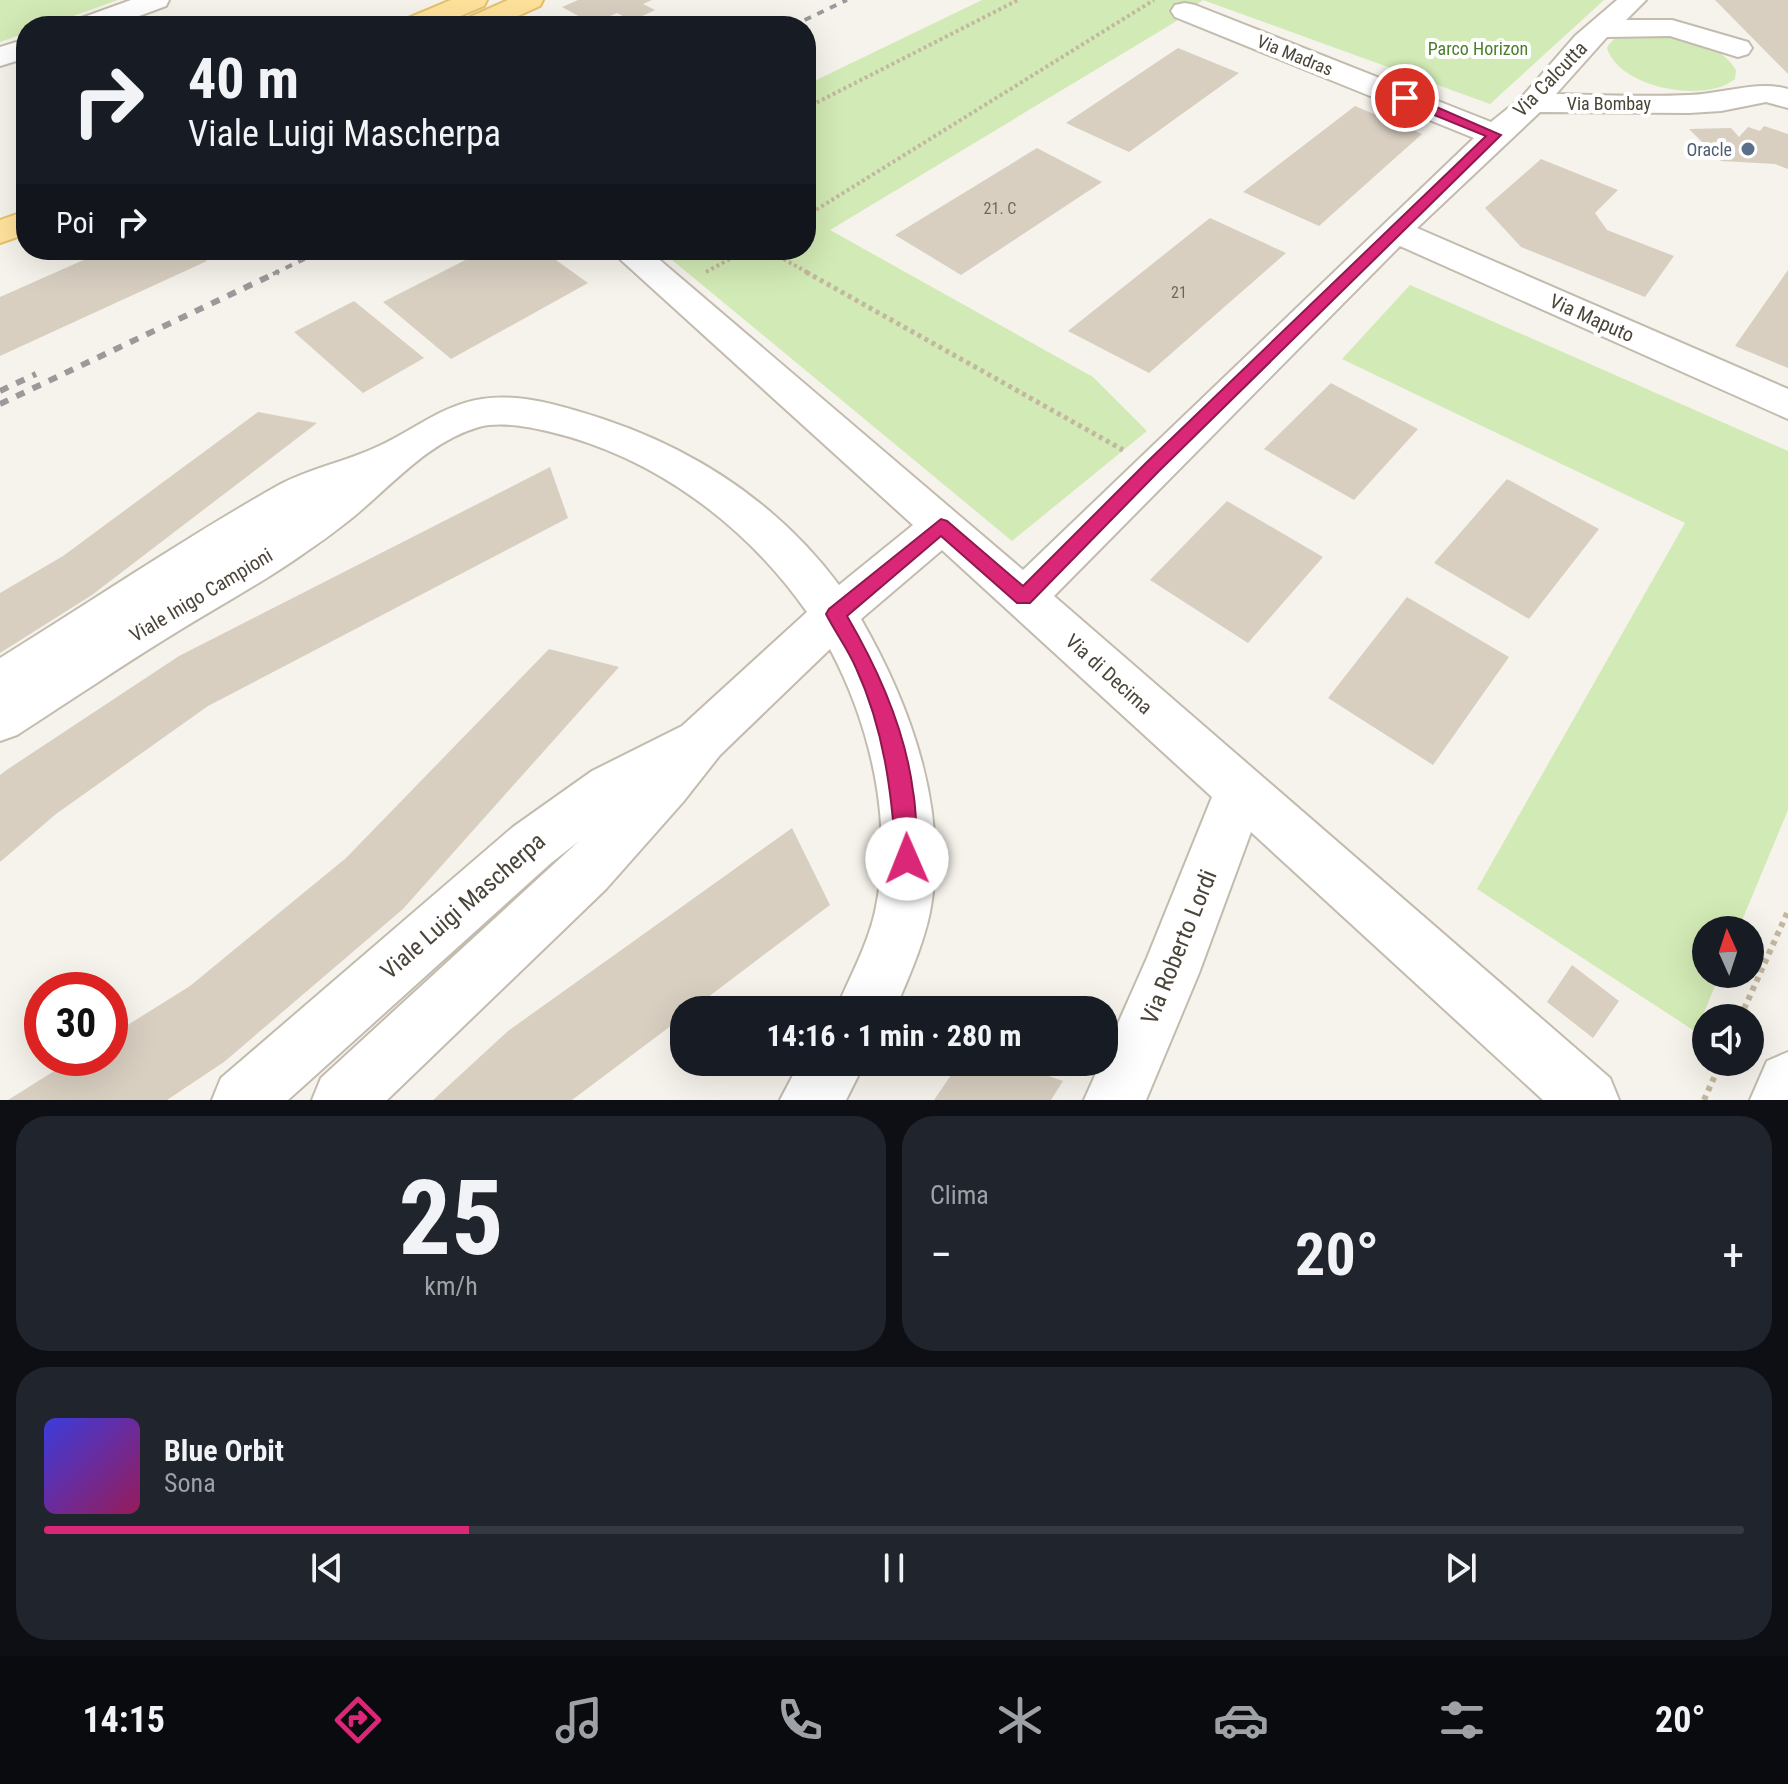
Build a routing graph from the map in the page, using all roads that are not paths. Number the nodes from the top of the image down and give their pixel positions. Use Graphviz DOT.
graph roads {
  1 [pos="156,0"];
  2 [pos="474,0"];
  3 [pos="530,0"];
  4 [pos="1633,0"];
  5 [pos="1701,10"];
  6 [pos="1185,11"];
  7 [pos="113,16"];
  8 [pos="436,16"];
  9 [pos="503,16"];
  10 [pos="1738,48"];
  11 [pos="1601,53"];
  12 [pos="1777,96"];
  13 [pos="1533,103"];
  14 [pos="1686,103"];
  15 [pos="1495,135"];
  16 [pos="1395,231"];
  17 [pos="638,260"];
  18 [pos="1788,405"];
  19 [pos="393,457"];
  20 [pos="941,526"];
  21 [pos="1024,597"];
  22 [pos="836,614"];
  23 [pos="0,683"];
  24 [pos="0,720"];
  25 [pos="702,739"];
  26 [pos="1240,792"];
  27 [pos="871,996"];
  28 [pos="826,1076"];
  29 [pos="1788,1082"];
  30 [pos="243,1100"];
  31 [pos="343,1100"];
  32 [pos="811,1100"];
  33 [pos="1115,1100"];
  34 [pos="1588,1100"];
  35 [pos="1781,1100"];
  1 -- 7 [label="street"];
  2 -- 8 [label="main road"];
  3 -- 9 [label="main road"];
  4 -- 11 [label="street, Via Calcutta"];
  5 -- 10 [label="street, Via Bombay"];
  6 -- 15 [label="street, Via Madras"];
  10 -- 11 [label="street"];
  10 -- 12 [label="street, Via Bombay"];
  11 -- 13 [label="street, Via Calcutta"];
  11 -- 14 [label="street, Via Bombay"];
  12 -- 14 [label="street, Via Bombay"];
  13 -- 14 [label="street, Via Bombay"];
  13 -- 15 [label="street, Via Calcutta"];
  15 -- 16 [label="street, Via Calcutta"];
  16 -- 18 [label="street, Via Maputo"];
  16 -- 21 [label="street, Via Calcutta"];
  17 -- 20 [label="street, Via di Decima"];
  19 -- 22 [label="street, Viale Inigo Campioni"];
  19 -- 23 [label="street, Viale Inigo Campioni"];
  19 -- 24 [label="street, Viale Inigo Campioni"];
  20 -- 21 [label="street, Via di Decima"];
  20 -- 22 [label="street, Viale Luigi Mascherpa"];
  21 -- 26 [label="street, Via di Decima"];
  22 -- 25 [label="street, Viale Luigi Mascherpa"];
  22 -- 27 [label="street, Viale Inigo Campioni"];
  25 -- 30 [label="street, Viale Luigi Mascherpa"];
  25 -- 31 [label="street, Viale Luigi Mascherpa"];
  26 -- 33 [label="street, Via Roberto Lordi"];
  26 -- 34 [label="street, Via di Decima"];
  28 -- 32 [label="street"];
  29 -- 35 [label="street"];
}
